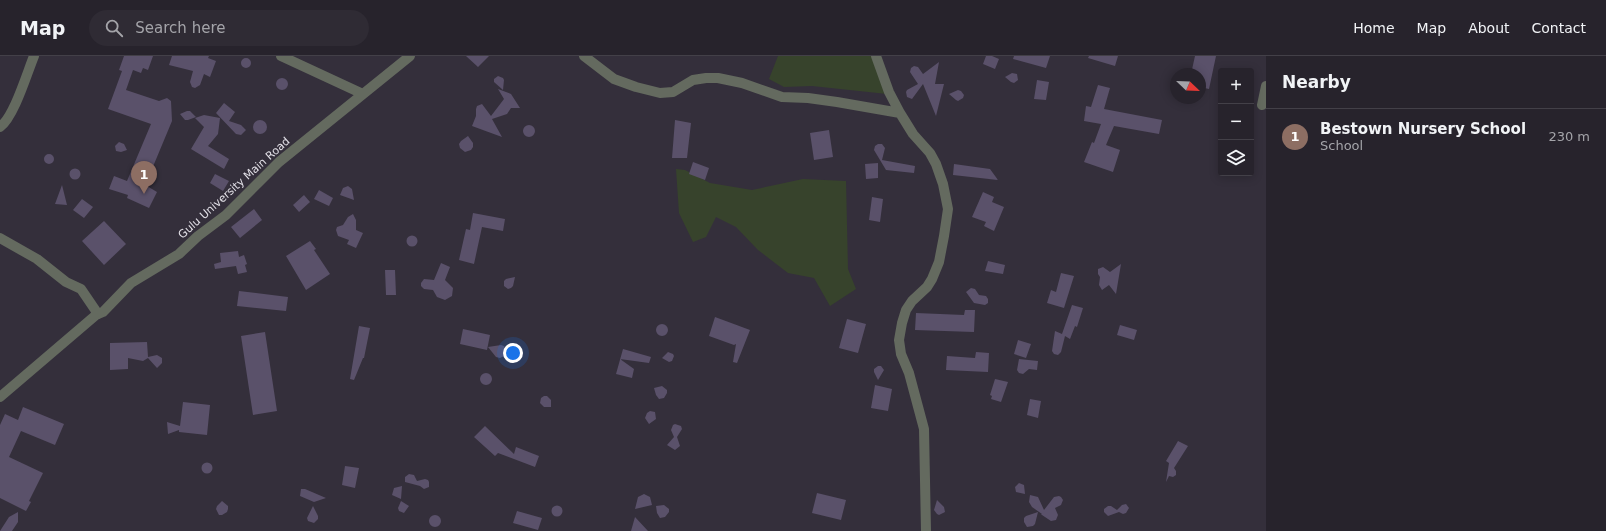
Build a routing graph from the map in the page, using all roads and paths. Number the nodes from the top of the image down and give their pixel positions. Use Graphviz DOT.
graph roads {
  1 [pos="34,56"];
  2 [pos="281,56"];
  3 [pos="410,56"];
  4 [pos="584,56"];
  5 [pos="876,56"];
  6 [pos="1266,86"];
  7 [pos="363,94"];
  8 [pos="1262,106"];
  9 [pos="900,113"];
  10 [pos="0,126"];
  11 [pos="0,238"];
  12 [pos="98,314"];
  13 [pos="0,397"];
  14 [pos="926,531"];
  1 -- 10 [label="street"];
  2 -- 7 [label="street"];
  3 -- 7 [label="street, Gulu University Main Road"];
  4 -- 9 [label="street"];
  5 -- 9 [label="street"];
  6 -- 8 [label="street"];
  7 -- 12 [label="street, Gulu University Main Road"];
  9 -- 14 [label="street"];
  11 -- 12 [label="street"];
  12 -- 13 [label="street, Gulu University Main Road"];
}
